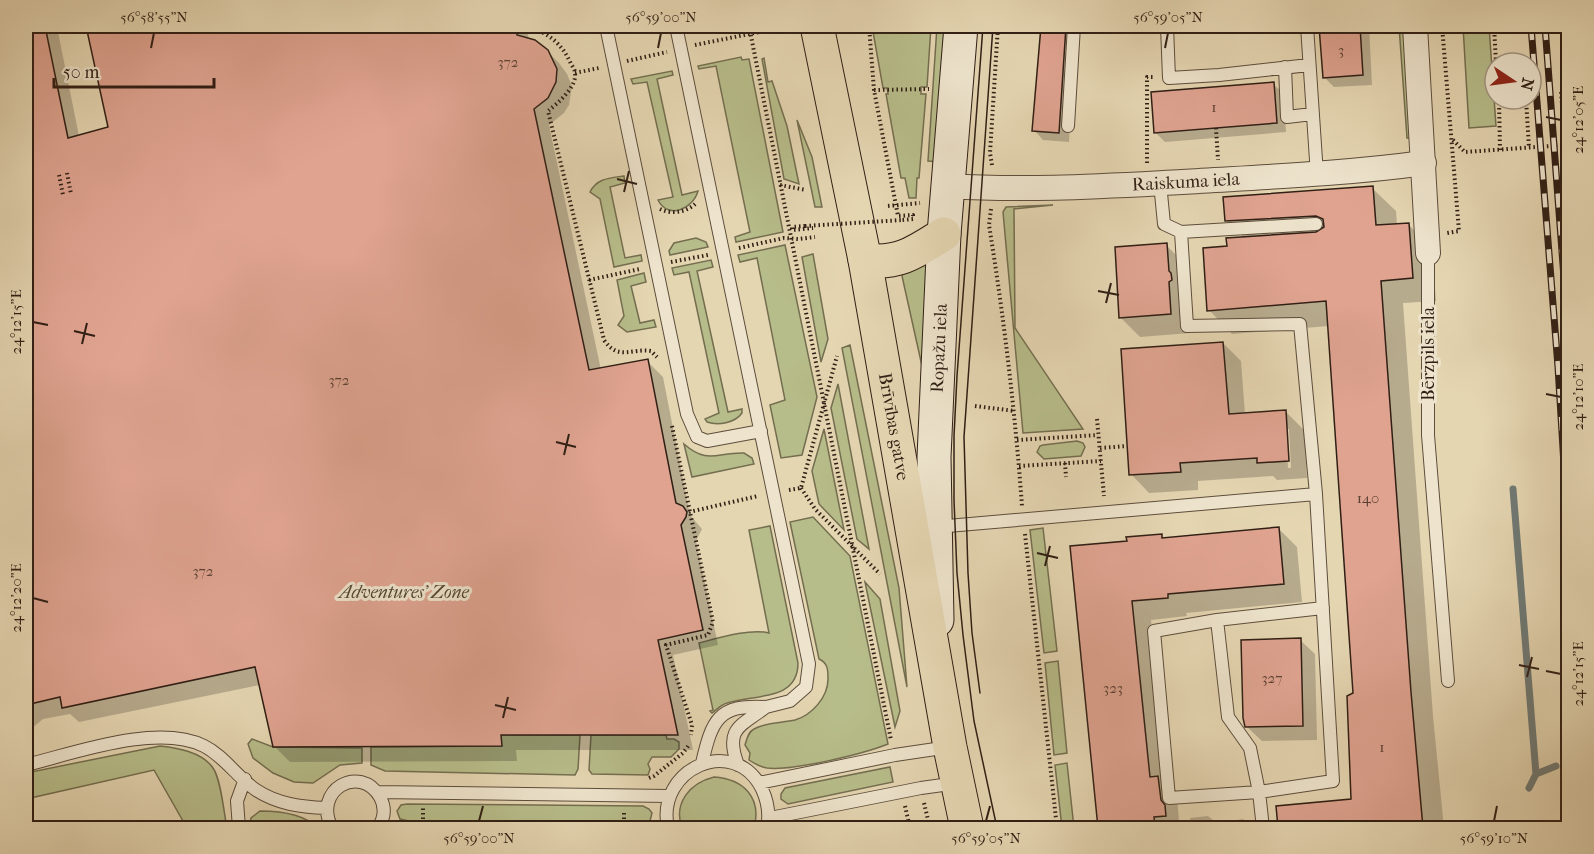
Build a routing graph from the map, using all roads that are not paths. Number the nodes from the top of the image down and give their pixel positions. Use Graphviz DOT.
graph roads {
  1 [pos="606,26"];
  2 [pos="676,26"];
  3 [pos="817,26"];
  4 [pos="961,26"];
  5 [pos="1074,26"];
  6 [pos="1167,26"];
  7 [pos="1306,26"];
  8 [pos="1415,26"];
  9 [pos="1309,65"];
  10 [pos="1285,67"];
  11 [pos="1312,114"];
  12 [pos="1068,126"];
  13 [pos="1424,162"];
  14 [pos="1154,175"];
  15 [pos="1317,175"];
  16 [pos="947,208"];
  17 [pos="1316,224"];
  18 [pos="1180,232"];
  19 [pos="1428,244"];
  20 [pos="866,260"];
  21 [pos="761,431"];
  22 [pos="1316,494"];
  23 [pos="936,526"];
  24 [pos="1323,608"];
  25 [pos="1217,620"];
  26 [pos="938,673"];
  27 [pos="1448,681"];
  28 [pos="766,707"];
  29 [pos="950,747"];
  30 [pos="702,763"];
  31 [pos="26,765"];
  32 [pos="738,765"];
  33 [pos="245,780"];
  34 [pos="759,783"];
  35 [pos="957,783"];
  36 [pos="377,792"];
  37 [pos="1259,792"];
  38 [pos="669,796"];
  39 [pos="326,808"];
  40 [pos="768,823"];
  41 [pos="239,828"];
  42 [pos="332,828"];
  43 [pos="378,828"];
  44 [pos="668,828"];
  45 [pos="967,828"];
  46 [pos="1263,828"];
  1 -- 21 [label="lane"];
  2 -- 21 [label="lane"];
  3 -- 20 [label="highway, Brīvības gatve"];
  4 -- 16 [label="street, Ropažu iela"];
  5 -- 12 [label="lane"];
  6 -- 10 [label="lane"];
  7 -- 9 [label="lane"];
  8 -- 13 [label="street, Bērzpils iela"];
  9 -- 10 [label="lane"];
  9 -- 11 [label="lane"];
  10 -- 11 [label="lane"];
  11 -- 15 [label="lane"];
  13 -- 15 [label="street, Raiskuma iela"];
  13 -- 19 [label="street, Bērzpils iela"];
  14 -- 15 [label="street, Raiskuma iela"];
  14 -- 16 [label="street, Raiskuma iela"];
  14 -- 18 [label="lane"];
  16 -- 20 [label="highway"];
  16 -- 23 [label="street, Ropažu iela"];
  17 -- 18 [label="lane"];
  18 -- 22 [label="lane"];
  19 -- 27 [label="lane, Bērzpils iela"];
  20 -- 26 [label="highway, Brīvības gatve"];
  21 -- 28 [label="lane"];
  22 -- 23 [label="lane"];
  22 -- 24 [label="lane"];
  23 -- 26 [label="street, Ropažu iela"];
  24 -- 25 [label="lane"];
  24 -- 37 [label="lane"];
  25 -- 37 [label="lane"];
  25 -- 37 [label="lane"];
  26 -- 29 [label="highway, Brīvības gatve"];
  28 -- 30 [label="lane"];
  28 -- 32 [label="lane"];
  29 -- 34 [label="lane"];
  29 -- 35 [label="highway, Brīvības gatve"];
  30 -- 32 [label="lane"];
  30 -- 38 [label="lane"];
  31 -- 33 [label="lane"];
  32 -- 34 [label="lane"];
  33 -- 39 [label="lane"];
  33 -- 41 [label="lane"];
  34 -- 40 [label="lane"];
  35 -- 40 [label="lane"];
  35 -- 45 [label="highway, Brīvības gatve"];
  36 -- 38 [label="lane"];
  36 -- 39 [label="lane"];
  36 -- 43 [label="lane"];
  37 -- 46 [label="lane"];
  38 -- 44 [label="lane"];
  39 -- 42 [label="lane"];
}
